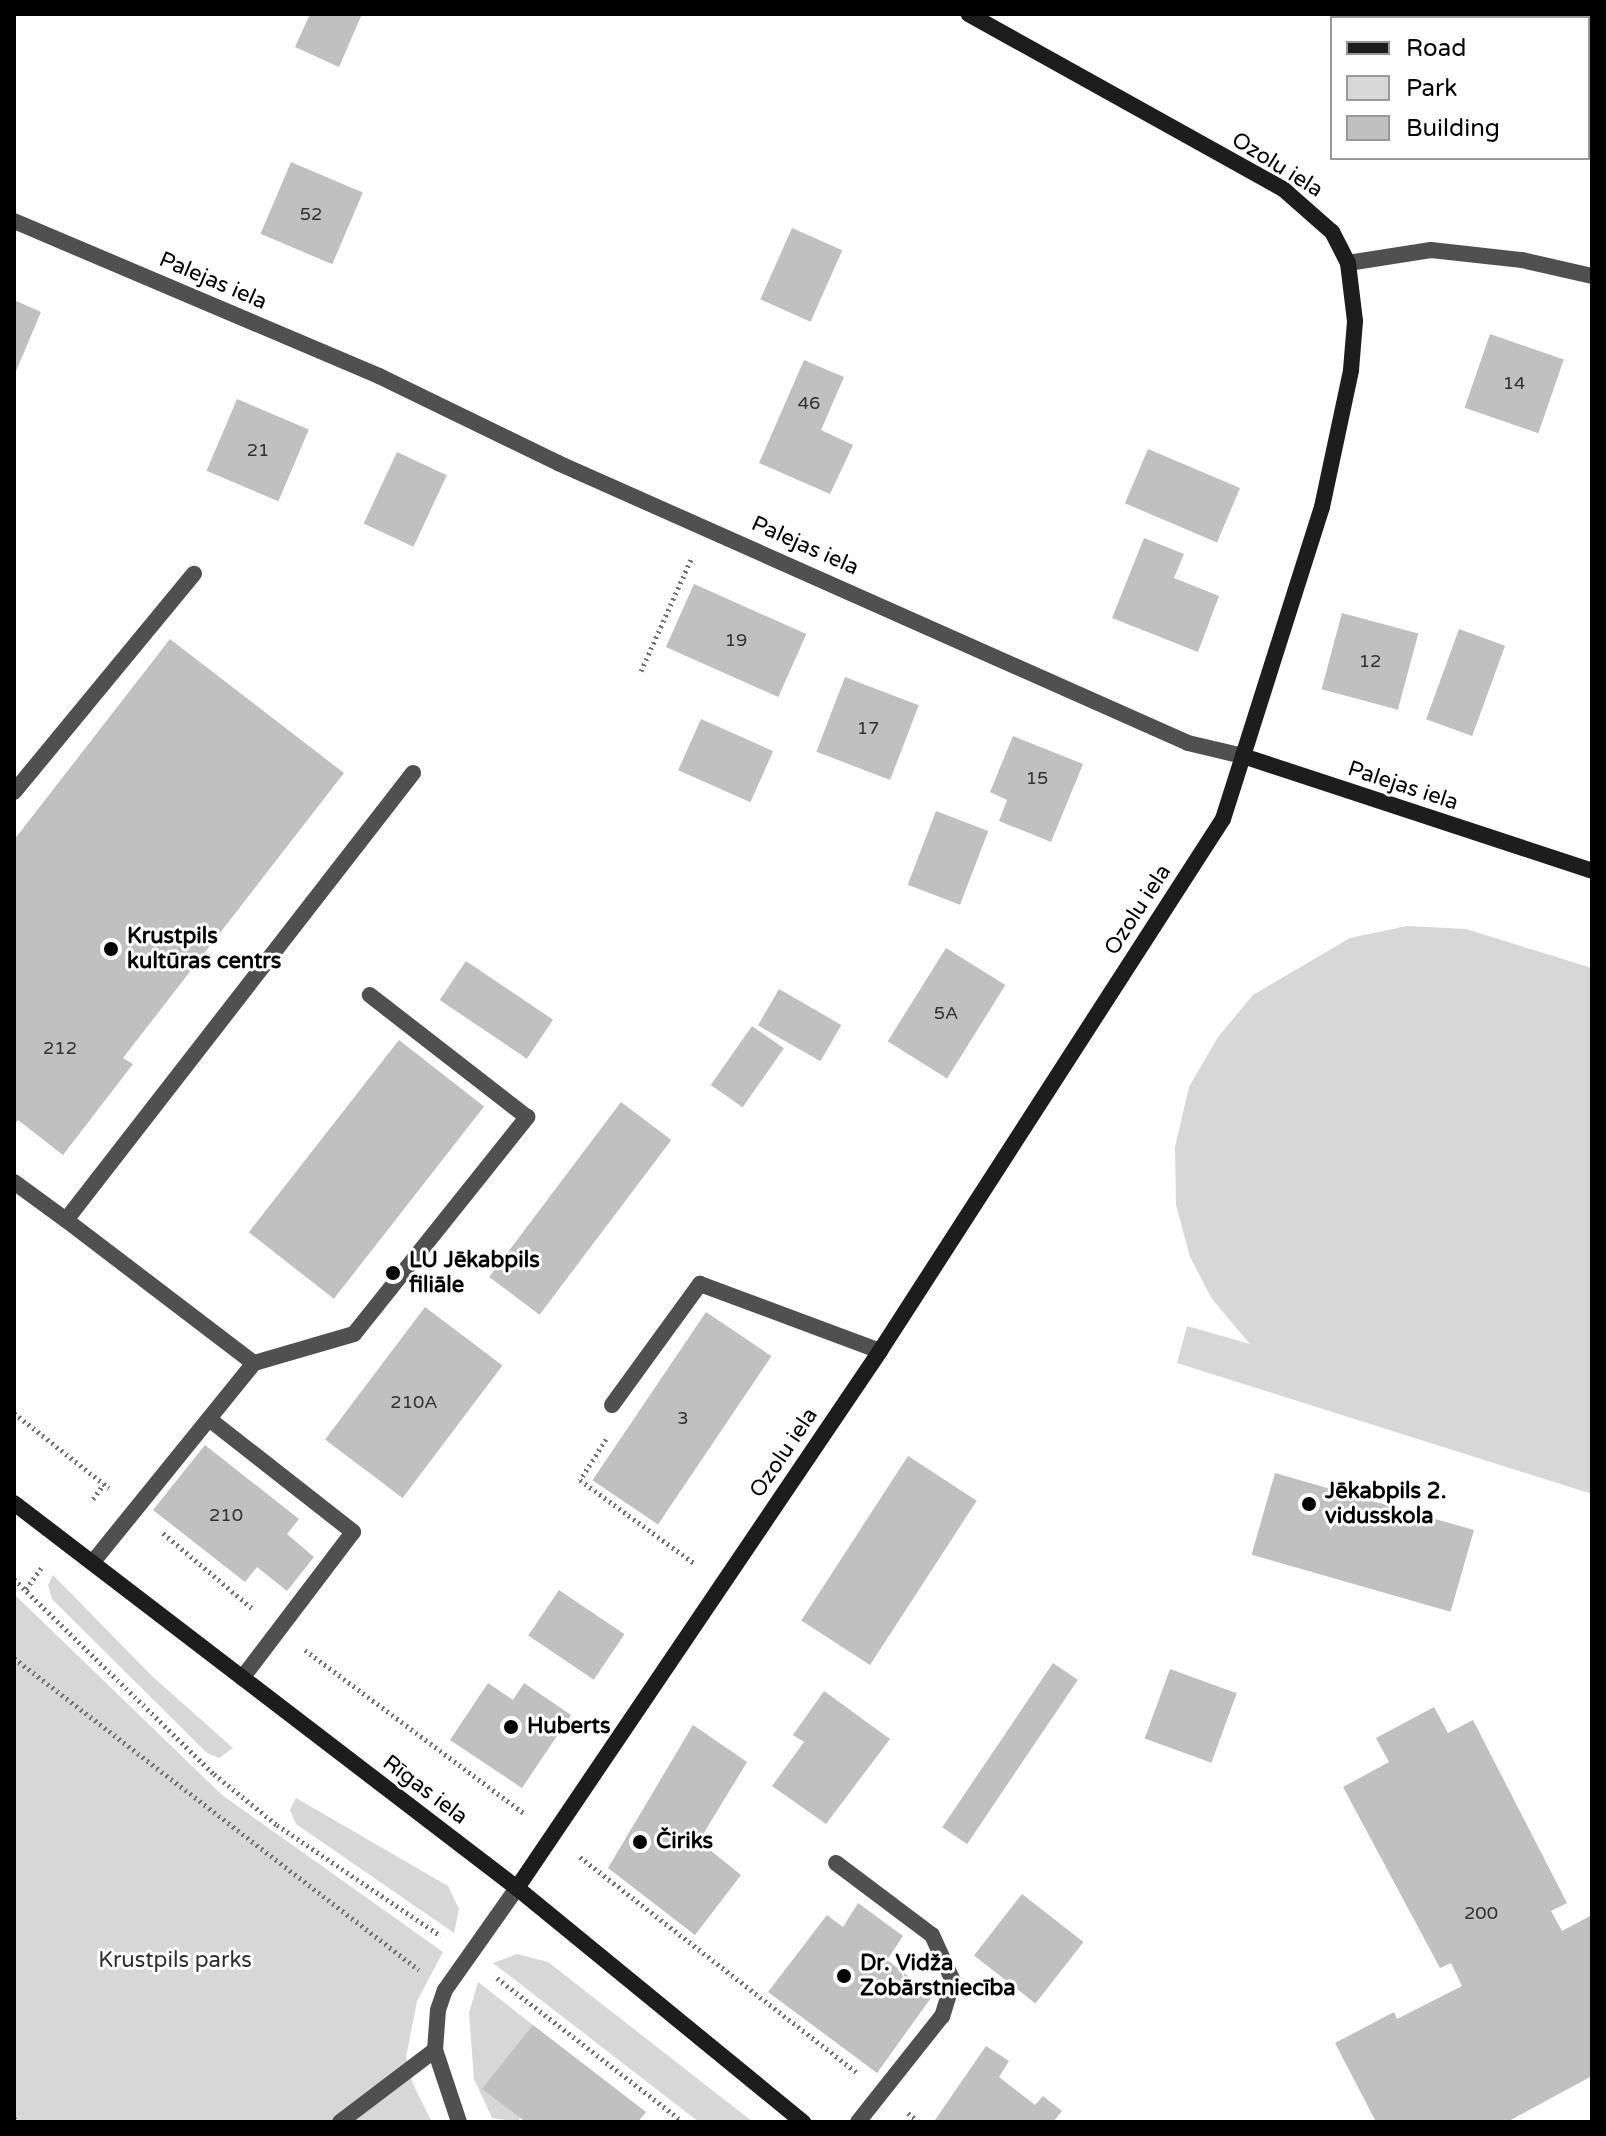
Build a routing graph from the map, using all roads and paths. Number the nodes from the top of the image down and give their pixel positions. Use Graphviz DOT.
graph roads {
  1 [pos="968,14"];
  2 [pos="14,221"];
  3 [pos="1348,263"];
  4 [pos="1592,276"];
  5 [pos="710,528"];
  6 [pos="194,574"];
  7 [pos="641,671"];
  8 [pos="1243,756"];
  9 [pos="413,773"];
  10 [pos="14,792"];
  11 [pos="1592,871"];
  12 [pos="370,995"];
  13 [pos="14,1182"];
  14 [pos="66,1220"];
  15 [pos="880,1351"];
  16 [pos="254,1363"];
  17 [pos="612,1405"];
  18 [pos="14,1413"];
  19 [pos="209,1419"];
  20 [pos="14,1503"];
  21 [pos="135,1510"];
  22 [pos="92,1563"];
  23 [pos="698,1566"];
  24 [pos="14,1579"];
  25 [pos="278,1630"];
  26 [pos="14,1658"];
  27 [pos="242,1678"];
  28 [pos="553,1836"];
  29 [pos="836,1863"];
  30 [pos="517,1888"];
  31 [pos="471,1957"];
  32 [pos="445,1990"];
  33 [pos="435,2050"];
  34 [pos="881,2092"];
  35 [pos="340,2122"];
  36 [pos="459,2122"];
  37 [pos="683,2122"];
  38 [pos="803,2122"];
  39 [pos="858,2122"];
  40 [pos="919,2122"];
  1 -- 3 [label="street, Ozolu iela"];
  2 -- 5 [label="street, Palejas iela"];
  3 -- 4 [label="street"];
  3 -- 8 [label="street, Ozolu iela"];
  5 -- 7 [label="path"];
  5 -- 8 [label="street, Palejas iela"];
  6 -- 10 [label="street"];
  8 -- 11 [label="street, Palejas iela"];
  8 -- 15 [label="street, Ozolu iela"];
  9 -- 14 [label="street"];
  12 -- 16 [label="street"];
  13 -- 14 [label="street"];
  14 -- 16 [label="street"];
  15 -- 17 [label="street"];
  15 -- 28 [label="street, Ozolu iela"];
  16 -- 19 [label="street"];
  17 -- 23 [label="path"];
  18 -- 21 [label="path"];
  19 -- 21 [label="street"];
  19 -- 25 [label="street"];
  20 -- 22 [label="street, Rīgas iela"];
  21 -- 22 [label="street"];
  21 -- 25 [label="path"];
  22 -- 27 [label="street, Rīgas iela"];
  24 -- 31 [label="path"];
  25 -- 27 [label="street"];
  25 -- 28 [label="path"];
  26 -- 32 [label="path"];
  27 -- 30 [label="street, Rīgas iela"];
  28 -- 30 [label="street, Ozolu iela"];
  28 -- 34 [label="path"];
  29 -- 34 [label="street"];
  30 -- 31 [label="street"];
  30 -- 38 [label="street, Rīgas iela"];
  31 -- 32 [label="street"];
  31 -- 37 [label="path"];
  32 -- 33 [label="street"];
  33 -- 35 [label="street"];
  33 -- 36 [label="street"];
  34 -- 39 [label="street"];
  34 -- 40 [label="path"];
}
